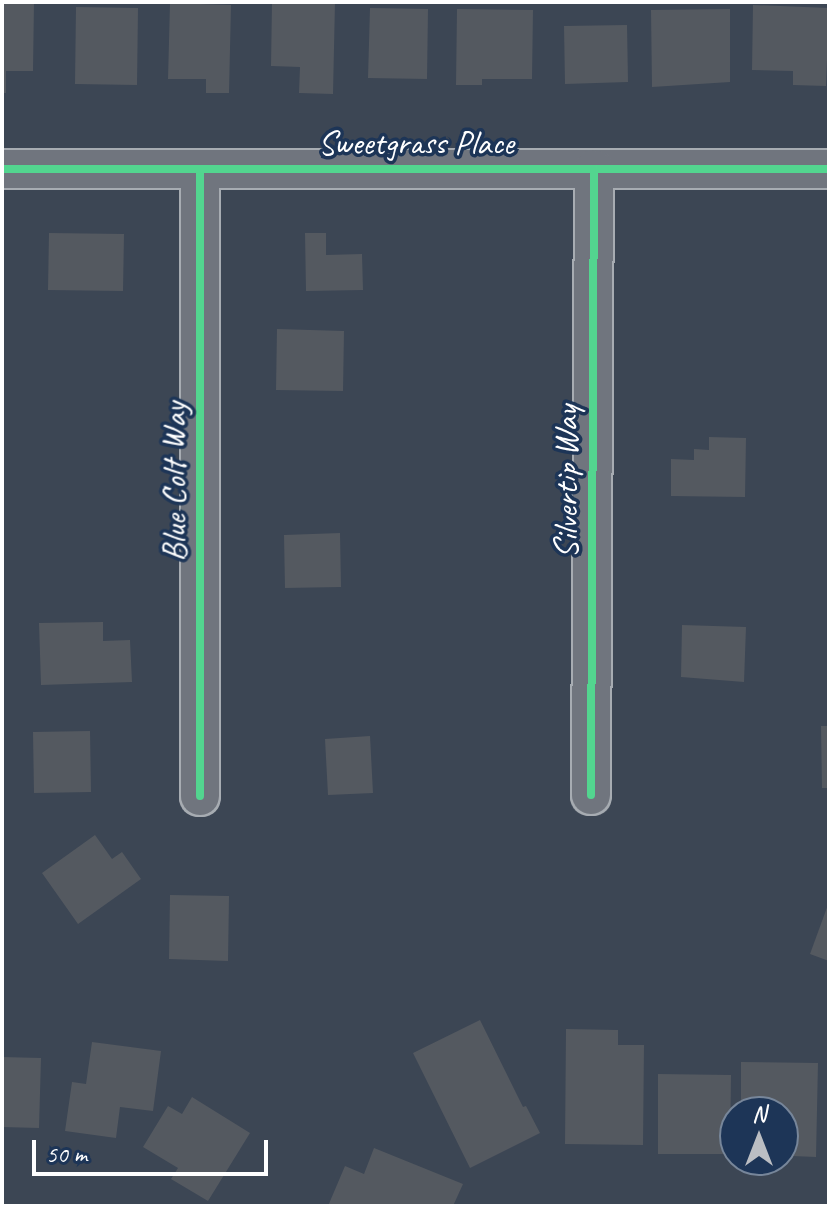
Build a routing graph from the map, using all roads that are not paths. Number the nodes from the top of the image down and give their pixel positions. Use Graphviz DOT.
graph roads {
  1 [pos="2,169"];
  2 [pos="200,169"];
  3 [pos="594,169"];
  4 [pos="829,169"];
  5 [pos="591,795"];
  6 [pos="200,796"];
  1 -- 2 [label="street, Sweetgrass Place"];
  2 -- 3 [label="street, Sweetgrass Place"];
  2 -- 6 [label="street, Blue Colt Way"];
  3 -- 4 [label="street, Sweetgrass Place"];
  3 -- 5 [label="street, Silvertip Way"];
}
